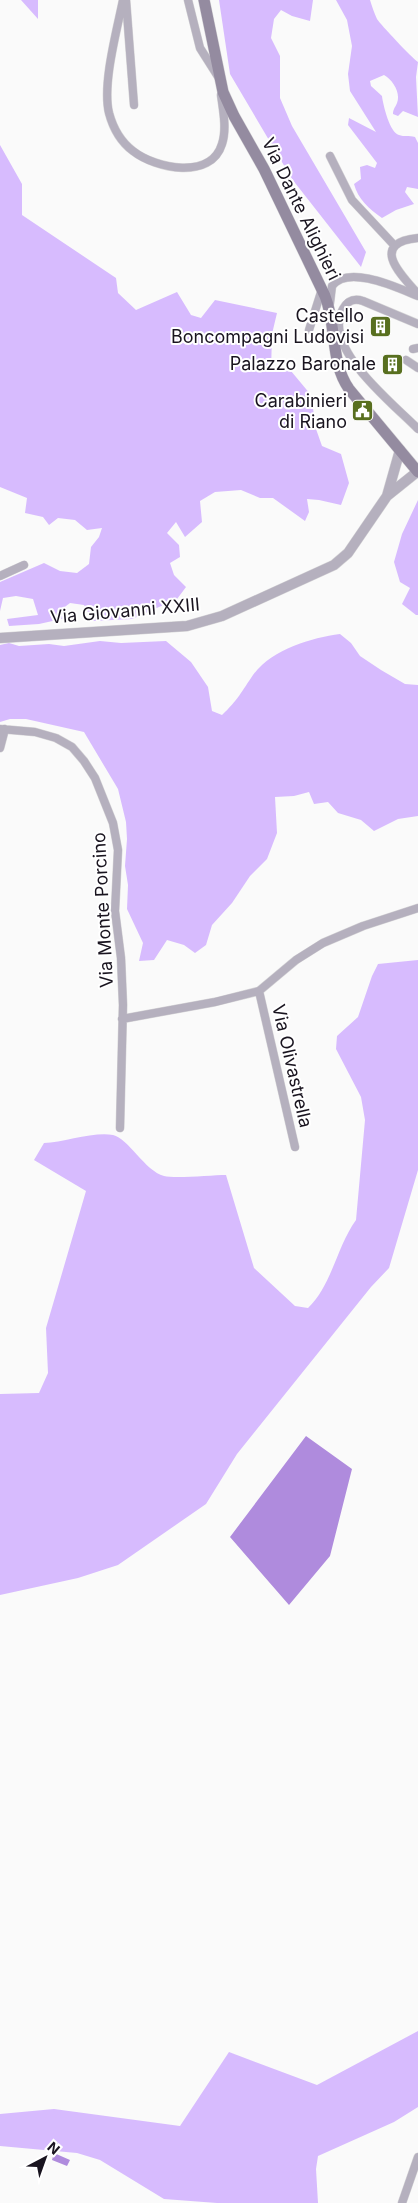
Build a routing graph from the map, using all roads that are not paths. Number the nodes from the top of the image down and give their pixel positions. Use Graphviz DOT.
graph roads {
  1 [pos="125,0"];
  2 [pos="188,0"];
  3 [pos="204,0"];
  4 [pos="218,77"];
  5 [pos="134,105"];
  6 [pos="330,156"];
  7 [pos="418,238"];
  8 [pos="394,245"];
  9 [pos="322,289"];
  10 [pos="418,295"];
  11 [pos="330,310"];
  12 [pos="418,324"];
  13 [pos="309,330"];
  14 [pos="337,335"];
  15 [pos="406,360"];
  16 [pos="418,368"];
  17 [pos="404,414"];
  18 [pos="418,420"];
  19 [pos="418,429"];
  20 [pos="400,450"];
  21 [pos="418,472"];
  22 [pos="387,496"];
  23 [pos="24,565"];
  24 [pos="0,576"];
  25 [pos="0,638"];
  26 [pos="2,729"];
  27 [pos="0,748"];
  28 [pos="418,908"];
  29 [pos="259,991"];
  30 [pos="122,1019"];
  31 [pos="120,1128"];
  32 [pos="295,1147"];
  33 [pos="418,2157"];
  34 [pos="402,2203"];
  1 -- 4 [label="street"];
  1 -- 5 [label="street"];
  2 -- 4 [label="street"];
  3 -- 4 [label="main road, Via Dante Alighieri"];
  4 -- 9 [label="main road, Via Dante Alighieri"];
  6 -- 8 [label="street"];
  7 -- 8 [label="street"];
  8 -- 10 [label="street"];
  9 -- 11 [label="main road, Via Dante Alighieri"];
  9 -- 13 [label="street"];
  10 -- 11 [label="street"];
  11 -- 14 [label="main road, Via Dante Alighieri"];
  12 -- 14 [label="street"];
  14 -- 17 [label="street"];
  14 -- 20 [label="main road, Via Dante Alighieri"];
  15 -- 16 [label="street"];
  17 -- 18 [label="street"];
  17 -- 19 [label="street"];
  20 -- 21 [label="main road, Via Dante Alighieri"];
  20 -- 22 [label="street, Via Giovanni XXIII"];
  21 -- 22 [label="street, Via Giovanni XXIII"];
  22 -- 25 [label="street, Via Giovanni XXIII"];
  23 -- 24 [label="street"];
  26 -- 27 [label="street"];
  26 -- 30 [label="street, Via Monte Porcino"];
  28 -- 29 [label="street"];
  29 -- 30 [label="street"];
  29 -- 32 [label="street, Via Olivastrella"];
  30 -- 31 [label="street, Via Monte Porcino"];
  33 -- 34 [label="street"];
}
